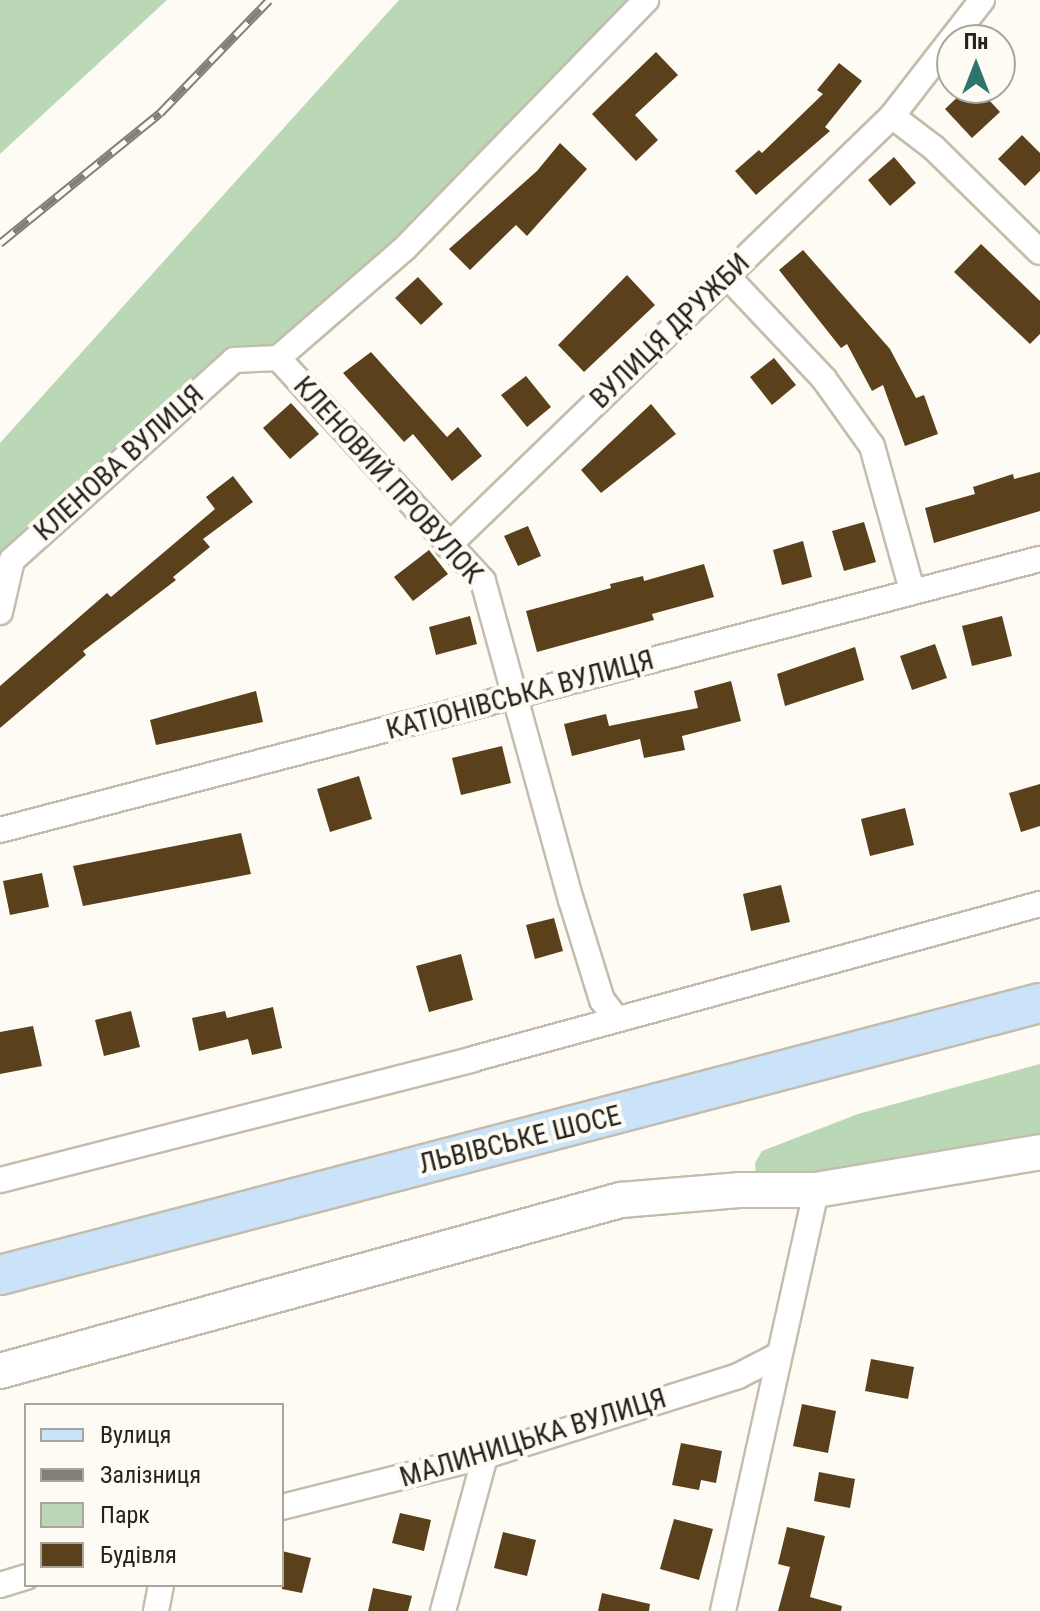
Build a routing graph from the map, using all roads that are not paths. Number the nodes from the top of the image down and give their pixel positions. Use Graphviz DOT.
graph roads {
  1 [pos="646,0"];
  2 [pos="982,0"];
  3 [pos="892,116"];
  4 [pos="1040,252"];
  5 [pos="728,277"];
  6 [pos="278,358"];
  7 [pos="448,546"];
  8 [pos="1040,559"];
  9 [pos="912,590"];
  10 [pos="0,612"];
  11 [pos="513,695"];
  12 [pos="0,830"];
  13 [pos="1040,904"];
  14 [pos="1040,1003"];
  15 [pos="616,1018"];
  16 [pos="1040,1152"];
  17 [pos="0,1180"];
  18 [pos="816,1190"];
  19 [pos="0,1275"];
  20 [pos="779,1355"];
  21 [pos="0,1371"];
  22 [pos="485,1456"];
  23 [pos="284,1506"];
  24 [pos="24,1578"];
  25 [pos="0,1585"];
  26 [pos="161,1587"];
  27 [pos="156,1611"];
  28 [pos="443,1611"];
  29 [pos="723,1611"];
  1 -- 6 [label="street"];
  2 -- 3 [label="street, ВУЛИЦЯ ДРУЖБИ"];
  3 -- 4 [label="street"];
  3 -- 5 [label="street, ВУЛИЦЯ ДРУЖБИ"];
  5 -- 7 [label="street, ВУЛИЦЯ ДРУЖБИ"];
  5 -- 9 [label="street"];
  6 -- 7 [label="street, КЛЕНОВИЙ ПРОВУЛОК"];
  6 -- 10 [label="street, КЛЕНОВА ВУЛИЦЯ"];
  7 -- 11 [label="street, КЛЕНОВИЙ ПРОВУЛОК"];
  8 -- 9 [label="street, КАТІОНІВСЬКА ВУЛИЦЯ"];
  9 -- 11 [label="street, КАТІОНІВСЬКА ВУЛИЦЯ"];
  11 -- 12 [label="street, КАТІОНІВСЬКА ВУЛИЦЯ"];
  11 -- 15 [label="street, КЛЕНОВИЙ ПРОВУЛОК"];
  13 -- 15 [label="street"];
  14 -- 19 [label="main road, ЛЬВІВСЬКЕ ШОСЕ"];
  15 -- 17 [label="street"];
  16 -- 18 [label="street"];
  18 -- 20 [label="street"];
  18 -- 21 [label="street"];
  20 -- 22 [label="street, МАЛИНИЦЬКА ВУЛИЦЯ"];
  20 -- 29 [label="street"];
  22 -- 23 [label="street, МАЛИНИЦЬКА ВУЛИЦЯ"];
  22 -- 28 [label="street"];
  24 -- 25 [label="street"];
  26 -- 27 [label="street"];
}
